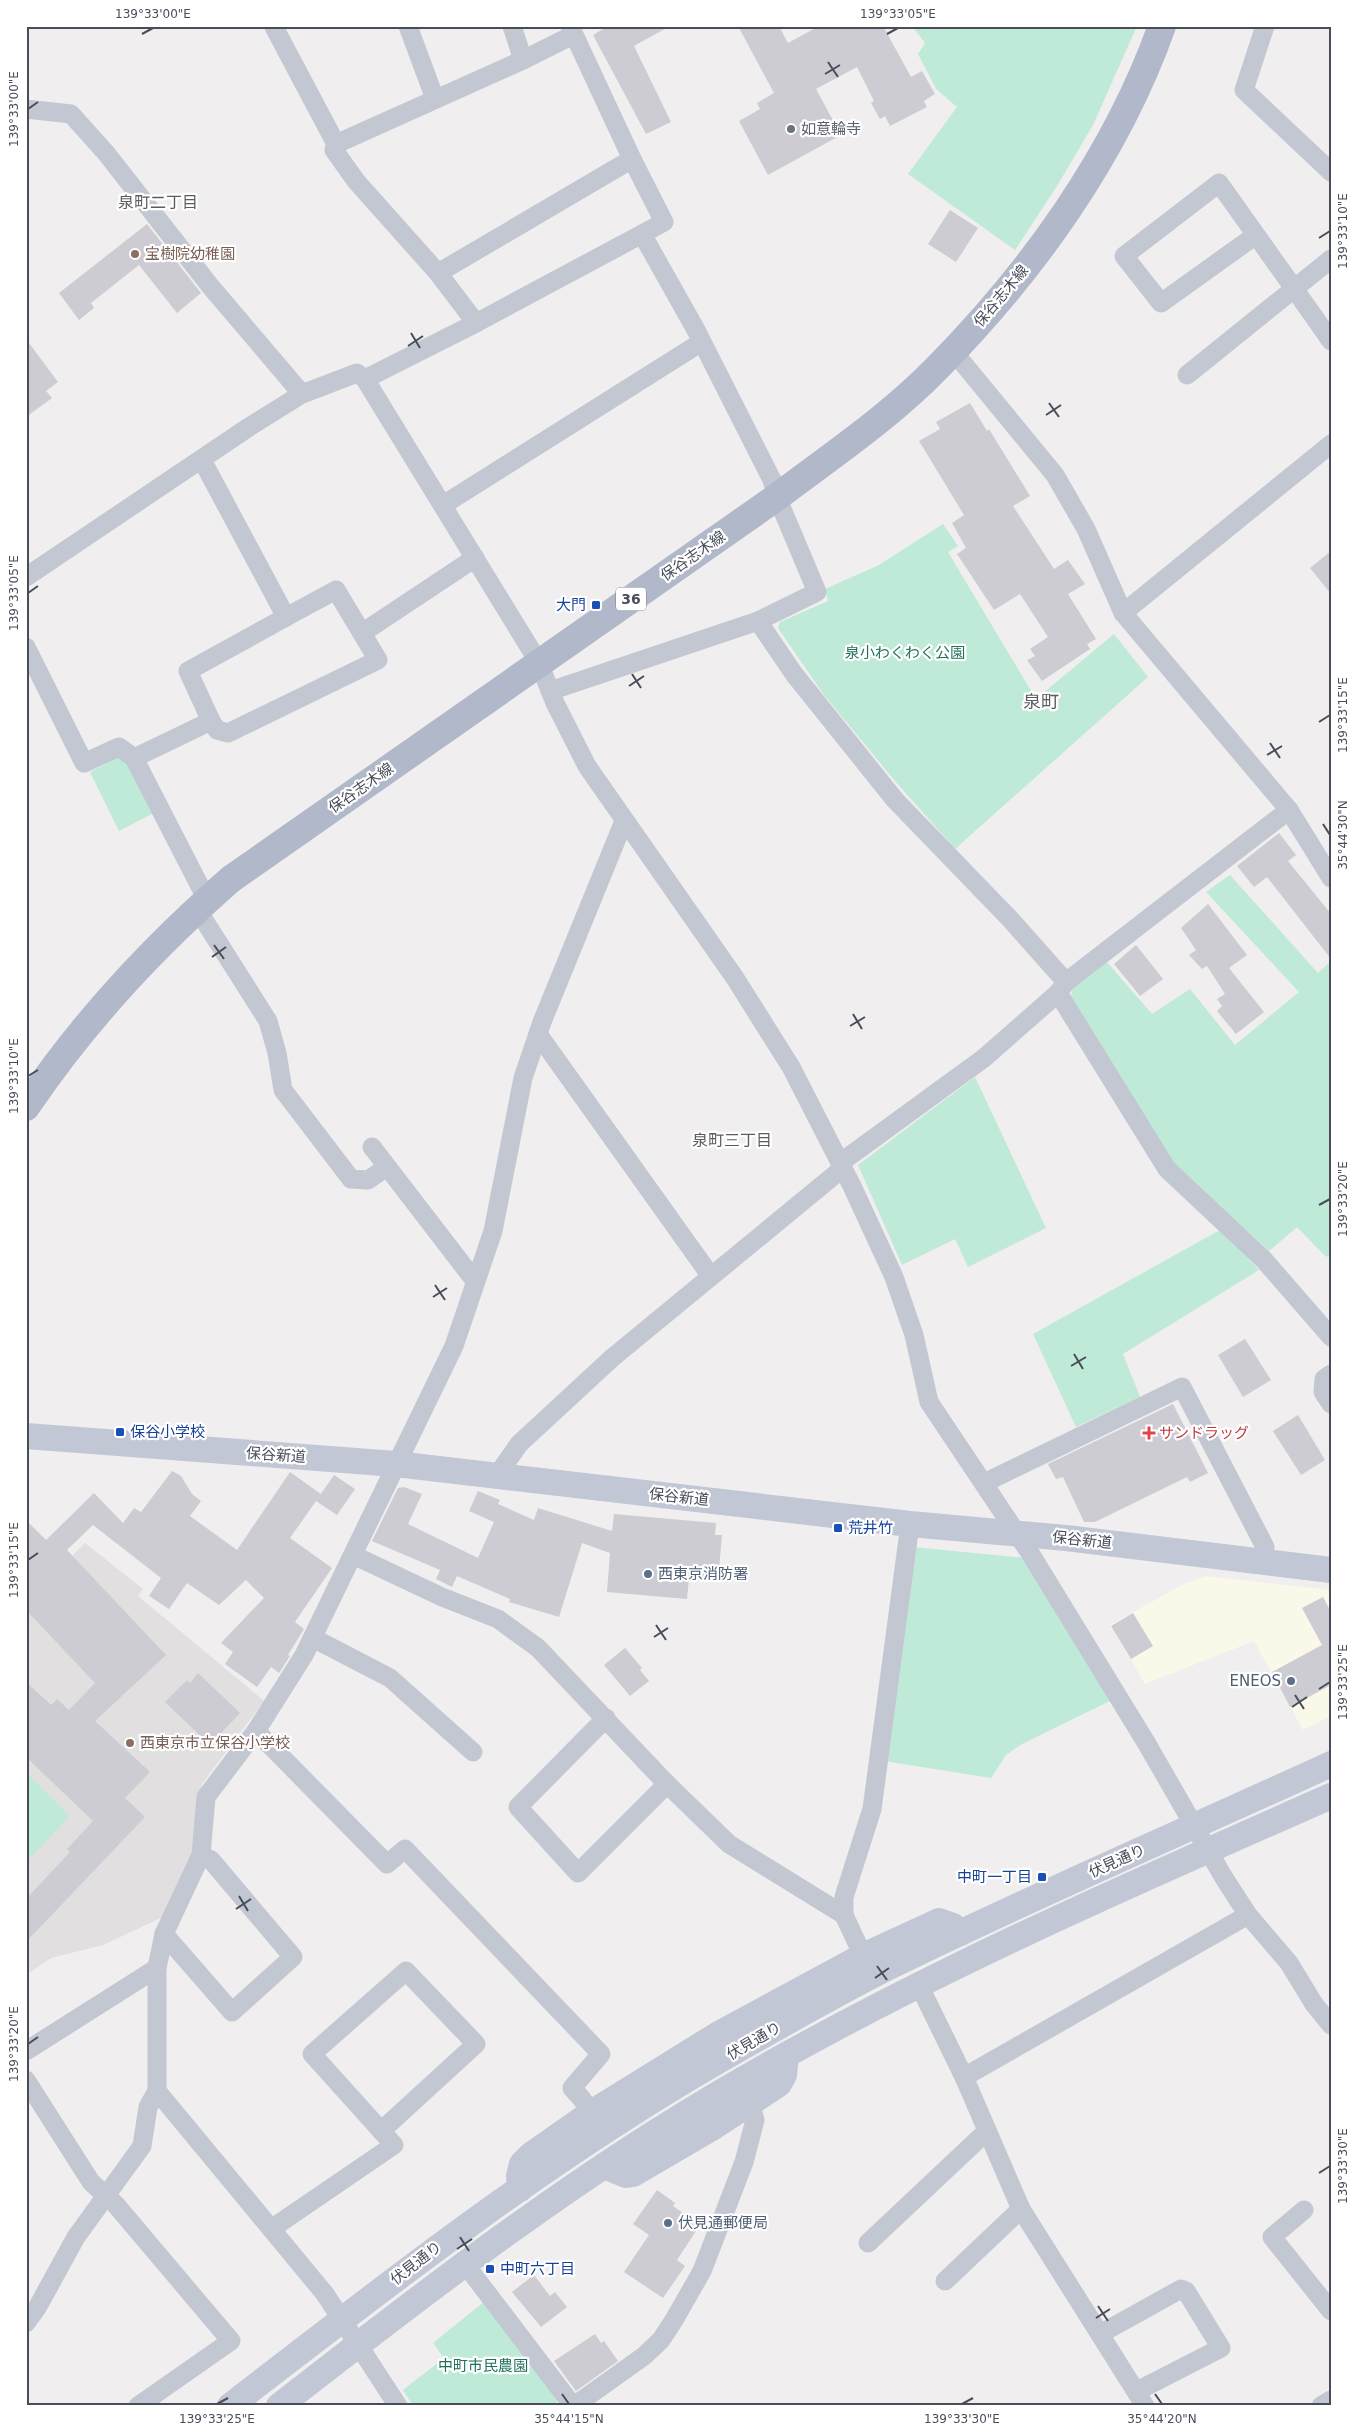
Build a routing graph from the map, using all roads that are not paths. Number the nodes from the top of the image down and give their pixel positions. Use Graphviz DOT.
graph roads {
  1 [pos="276,26"];
  2 [pos="408,26"];
  3 [pos="512,26"];
  4 [pos="1162,26"];
  5 [pos="1265,26"];
  6 [pos="572,31"];
  7 [pos="523,60"];
  8 [pos="435,99"];
  9 [pos="26,109"];
  10 [pos="336,144"];
  11 [pos="632,158"];
  12 [pos="1331,172"];
  13 [pos="642,234"];
  14 [pos="1256,235"];
  15 [pos="1331,259"];
  16 [pos="438,274"];
  17 [pos="1295,288"];
  18 [pos="476,323"];
  19 [pos="1331,341"];
  20 [pos="700,343"];
  21 [pos="953,351"];
  22 [pos="1187,374"];
  23 [pos="365,379"];
  24 [pos="302,394"];
  25 [pos="1331,444"];
  26 [pos="202,460"];
  27 [pos="776,497"];
  28 [pos="443,505"];
  29 [pos="475,558"];
  30 [pos="26,577"];
  31 [pos="1123,613"];
  32 [pos="286,617"];
  33 [pos="758,621"];
  34 [pos="362,633"];
  35 [pos="26,647"];
  36 [pos="539,663"];
  37 [pos="550,691"];
  38 [pos="211,721"];
  39 [pos="134,758"];
  40 [pos="1289,810"];
  41 [pos="624,821"];
  42 [pos="1331,878"];
  43 [pos="202,905"];
  44 [pos="1062,988"];
  45 [pos="538,1034"];
  46 [pos="26,1107"];
  47 [pos="372,1147"];
  48 [pos="842,1166"];
  49 [pos="387,1167"];
  50 [pos="710,1275"];
  51 [pos="475,1281"];
  52 [pos="1331,1337"];
  53 [pos="1331,1374"];
  54 [pos="1331,1404"];
  55 [pos="26,1436"];
  56 [pos="396,1464"];
  57 [pos="496,1477"];
  58 [pos="984,1483"];
  59 [pos="910,1524"];
  60 [pos="1017,1533"];
  61 [pos="353,1555"];
  62 [pos="1263,1562"];
  63 [pos="1331,1570"];
  64 [pos="312,1638"];
  65 [pos="606,1718"];
  66 [pos="256,1731"];
  67 [pos="473,1752"];
  68 [pos="1331,1764"];
  69 [pos="667,1784"];
  70 [pos="1331,1796"];
  71 [pos="1195,1827"];
  72 [pos="1208,1851"];
  73 [pos="201,1855"];
  74 [pos="844,1915"];
  75 [pos="1248,1915"];
  76 [pos="960,1933"];
  77 [pos="164,1934"];
  78 [pos="863,1956"];
  79 [pos="158,1968"];
  80 [pos="919,1985"];
  81 [pos="1331,2025"];
  82 [pos="26,2051"];
  83 [pos="786,2056"];
  84 [pos="964,2077"];
  85 [pos="26,2080"];
  86 [pos="157,2091"];
  87 [pos="750,2104"];
  88 [pos="591,2114"];
  89 [pos="382,2131"];
  90 [pos="986,2131"];
  91 [pos="604,2166"];
  92 [pos="520,2189"];
  93 [pos="105,2196"];
  94 [pos="1021,2209"];
  95 [pos="1304,2210"];
  96 [pos="271,2229"];
  97 [pos="868,2243"];
  98 [pos="465,2264"];
  99 [pos="946,2281"];
  100 [pos="1331,2310"];
  101 [pos="343,2320"];
  102 [pos="26,2323"];
  103 [pos="1100,2334"];
  104 [pos="358,2344"];
  105 [pos="1141,2398"];
  106 [pos="1331,2400"];
  107 [pos="138,2406"];
  108 [pos="230,2406"];
  109 [pos="279,2406"];
  110 [pos="398,2406"];
  111 [pos="573,2406"];
  112 [pos="1321,2406"];
  1 -- 10 [label="street"];
  2 -- 8 [label="street"];
  3 -- 7 [label="street"];
  4 -- 21 [label="main road, 保谷志木線 / 36"];
  5 -- 12 [label="street"];
  6 -- 7 [label="street"];
  6 -- 11 [label="street"];
  7 -- 8 [label="street"];
  8 -- 10 [label="street"];
  9 -- 24 [label="street"];
  10 -- 16 [label="street"];
  11 -- 13 [label="street"];
  11 -- 16 [label="street"];
  13 -- 18 [label="street"];
  13 -- 20 [label="street"];
  14 -- 14 [label="street"];
  14 -- 17 [label="street"];
  15 -- 17 [label="street"];
  16 -- 18 [label="street"];
  17 -- 19 [label="street"];
  17 -- 22 [label="street"];
  18 -- 23 [label="street"];
  20 -- 27 [label="street"];
  20 -- 28 [label="street"];
  21 -- 27 [label="main road, 保谷志木線 / 36"];
  21 -- 31 [label="street"];
  23 -- 24 [label="street"];
  23 -- 28 [label="street"];
  24 -- 26 [label="street"];
  25 -- 31 [label="street"];
  26 -- 30 [label="street"];
  26 -- 32 [label="street"];
  27 -- 33 [label="street"];
  27 -- 36 [label="main road, 保谷志木線 / 36"];
  28 -- 29 [label="street"];
  29 -- 34 [label="street"];
  29 -- 36 [label="street"];
  31 -- 40 [label="street"];
  32 -- 34 [label="street"];
  32 -- 38 [label="street"];
  33 -- 37 [label="street"];
  33 -- 44 [label="street"];
  34 -- 38 [label="street"];
  35 -- 39 [label="street"];
  36 -- 37 [label="street"];
  36 -- 43 [label="main road, 保谷志木線 / 36"];
  37 -- 41 [label="street"];
  38 -- 39 [label="street"];
  39 -- 43 [label="street"];
  40 -- 42 [label="street"];
  40 -- 44 [label="street"];
  41 -- 45 [label="street"];
  41 -- 48 [label="street"];
  43 -- 46 [label="main road, 保谷志木線 / 36"];
  43 -- 49 [label="street"];
  44 -- 48 [label="street"];
  44 -- 52 [label="street"];
  45 -- 50 [label="street"];
  45 -- 51 [label="street"];
  47 -- 49 [label="street"];
  48 -- 50 [label="street"];
  48 -- 58 [label="street"];
  49 -- 51 [label="street"];
  50 -- 57 [label="street"];
  51 -- 56 [label="street"];
  53 -- 54 [label="street"];
  55 -- 56 [label="main road, 保谷新道"];
  56 -- 57 [label="main road, 保谷新道"];
  56 -- 61 [label="street"];
  57 -- 59 [label="main road, 保谷新道"];
  58 -- 60 [label="street"];
  58 -- 62 [label="street"];
  59 -- 60 [label="main road, 保谷新道"];
  59 -- 74 [label="street"];
  60 -- 62 [label="main road, 保谷新道"];
  60 -- 71 [label="street"];
  61 -- 64 [label="street"];
  61 -- 65 [label="street"];
  62 -- 63 [label="main road, 保谷新道"];
  64 -- 66 [label="street"];
  64 -- 67 [label="street"];
  65 -- 69 [label="street"];
  65 -- 69 [label="street"];
  66 -- 73 [label="street"];
  66 -- 88 [label="street"];
  68 -- 71 [label="main road, 伏見通り"];
  69 -- 74 [label="street"];
  70 -- 72 [label="main road, 伏見通り"];
  71 -- 72 [label="street"];
  71 -- 76 [label="main road, 伏見通り"];
  72 -- 75 [label="street"];
  72 -- 80 [label="main road, 伏見通り"];
  73 -- 77 [label="street"];
  73 -- 77 [label="street"];
  74 -- 78 [label="street"];
  75 -- 81 [label="street"];
  75 -- 84 [label="street"];
  76 -- 78 [label="main road"];
  76 -- 92 [label="main road, 伏見通り"];
  77 -- 79 [label="street"];
  78 -- 88 [label="main road"];
  79 -- 82 [label="street"];
  79 -- 86 [label="street"];
  80 -- 83 [label="main road, 伏見通り"];
  80 -- 84 [label="street"];
  83 -- 87 [label="main road"];
  83 -- 91 [label="main road, 伏見通り"];
  84 -- 90 [label="street"];
  85 -- 93 [label="street"];
  86 -- 93 [label="street"];
  86 -- 96 [label="street"];
  87 -- 91 [label="main road"];
  87 -- 111 [label="street"];
  88 -- 92 [label="main road"];
  89 -- 89 [label="street"];
  89 -- 96 [label="street"];
  90 -- 94 [label="street"];
  90 -- 97 [label="street"];
  91 -- 98 [label="main road, 伏見通り"];
  92 -- 101 [label="main road, 伏見通り"];
  93 -- 102 [label="street"];
  93 -- 107 [label="street"];
  94 -- 99 [label="street"];
  94 -- 103 [label="street"];
  95 -- 100 [label="street"];
  96 -- 101 [label="street"];
  98 -- 104 [label="main road, 伏見通り"];
  98 -- 111 [label="street"];
  101 -- 104 [label="street"];
  101 -- 108 [label="main road, 伏見通り"];
  103 -- 105 [label="street"];
  103 -- 105 [label="street"];
  104 -- 109 [label="main road, 伏見通り"];
  104 -- 110 [label="street"];
  106 -- 112 [label="street"];
}
